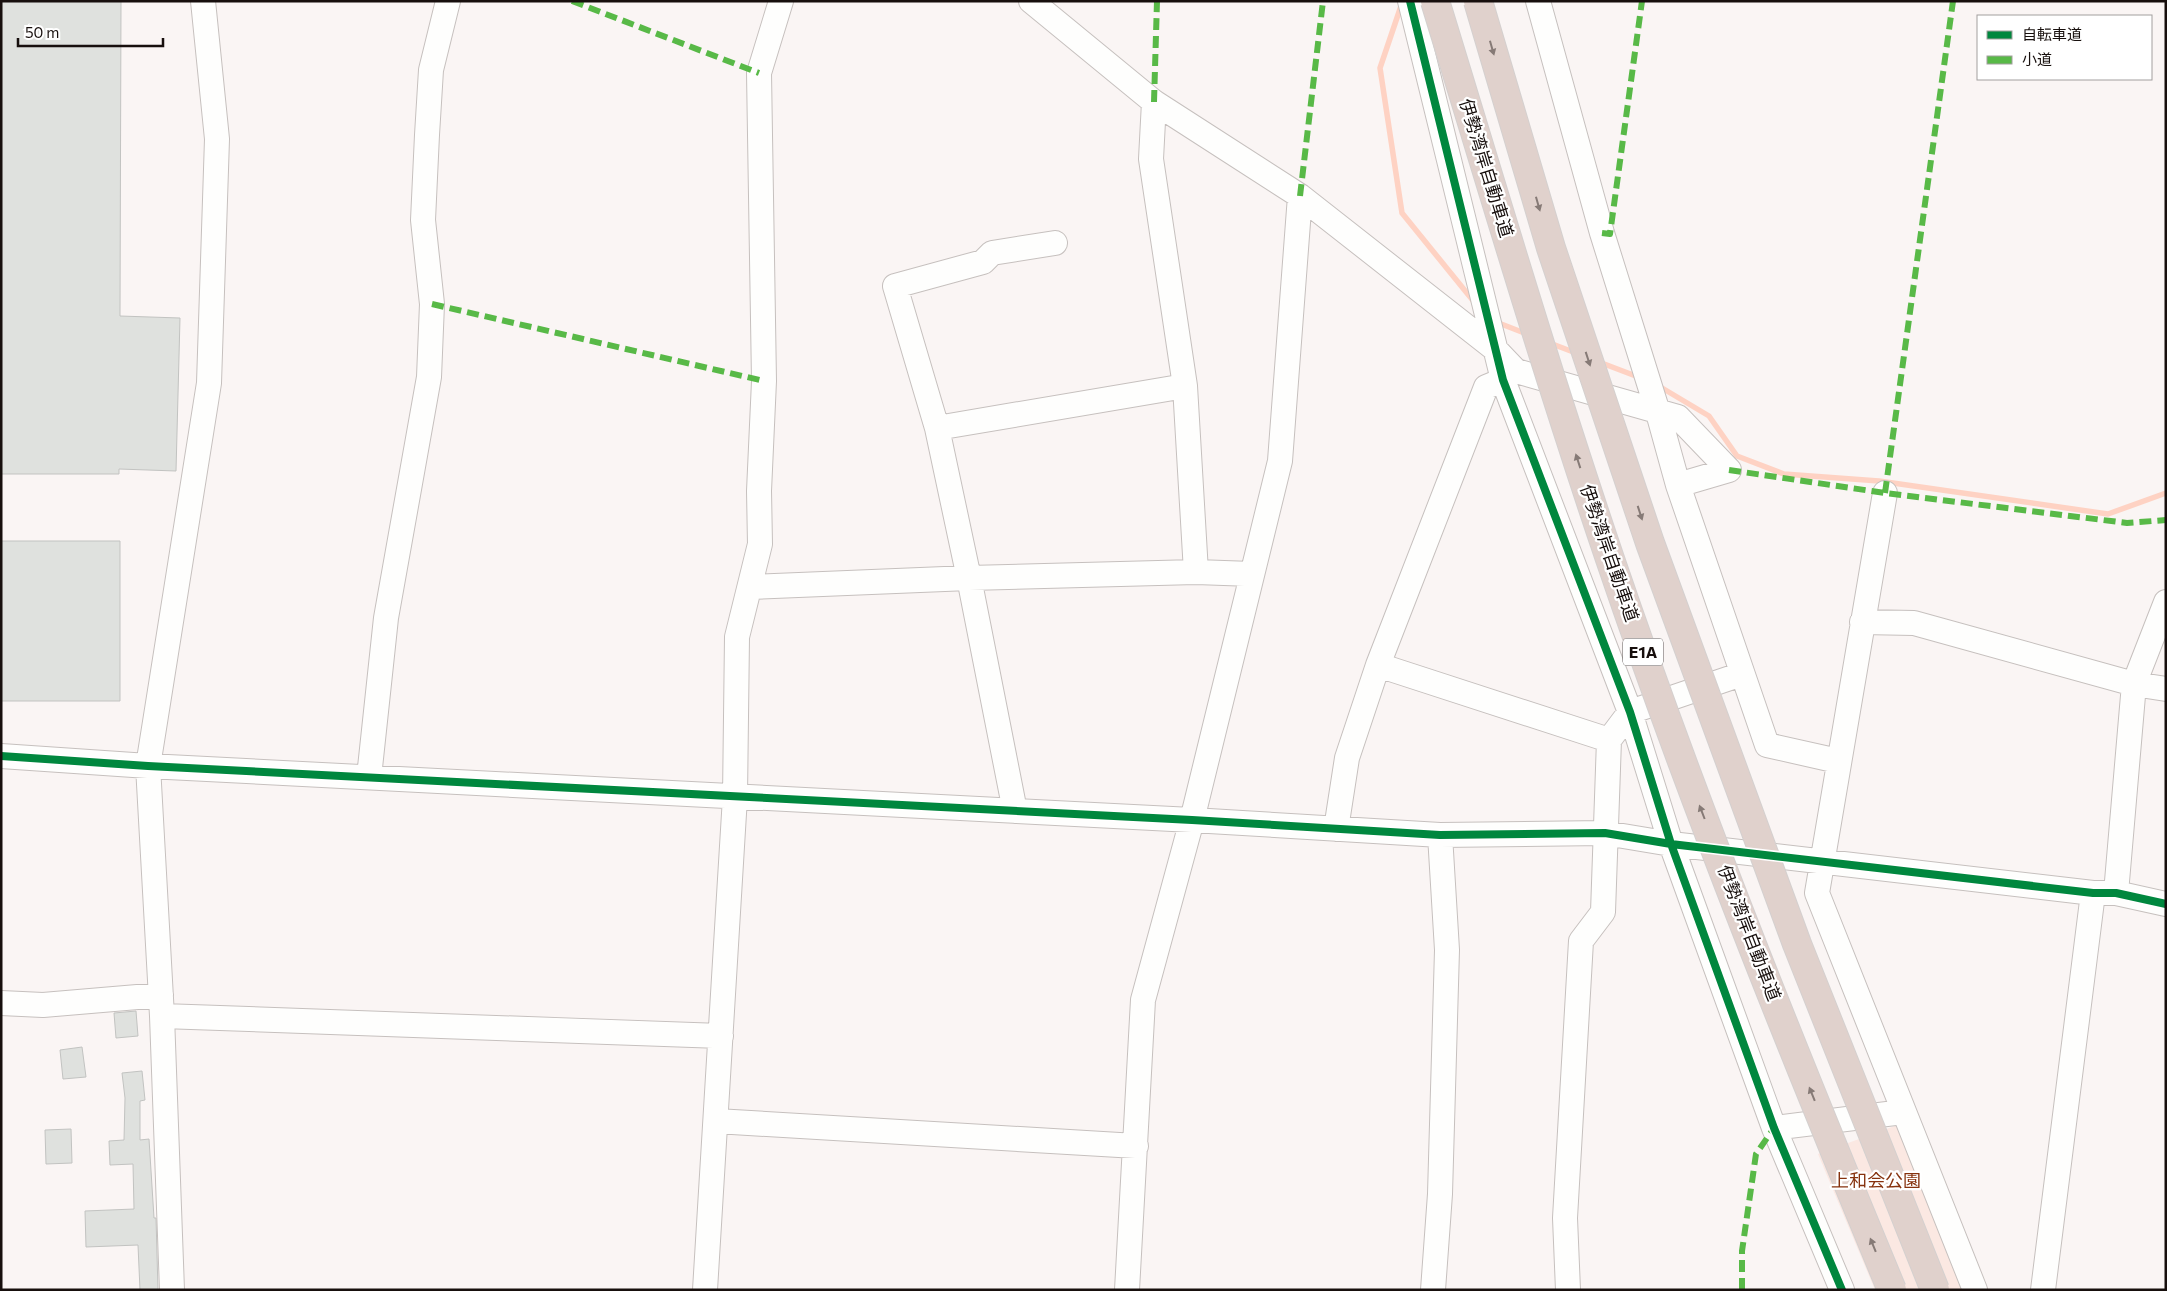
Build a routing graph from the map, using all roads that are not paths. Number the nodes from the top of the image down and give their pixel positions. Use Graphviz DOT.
graph roads {
  1 [pos="202,1"];
  2 [pos="448,1"];
  3 [pos="782,1"];
  4 [pos="1031,1"];
  5 [pos="1410,1"];
  6 [pos="1435,1"];
  7 [pos="1478,1"];
  8 [pos="1538,1"];
  9 [pos="1154,102"];
  10 [pos="1300,196"];
  11 [pos="1056,244"];
  12 [pos="1495,349"];
  13 [pos="1503,380"];
  14 [pos="1185,386"];
  15 [pos="1657,410"];
  16 [pos="937,428"];
  17 [pos="1678,485"];
  18 [pos="1885,493"];
  19 [pos="1196,572"];
  20 [pos="1252,574"];
  21 [pos="970,578"];
  22 [pos="750,588"];
  23 [pos="2166,602"];
  24 [pos="1862,622"];
  25 [pos="1378,665"];
  26 [pos="1742,674"];
  27 [pos="2134,684"];
  28 [pos="2166,689"];
  29 [pos="1630,712"];
  30 [pos="1609,740"];
  31 [pos="1,756"];
  32 [pos="1838,762"];
  33 [pos="148,766"];
  34 [pos="370,776"];
  35 [pos="735,797"];
  36 [pos="1015,811"];
  37 [pos="1192,820"];
  38 [pos="1336,829"];
  39 [pos="1606,833"];
  40 [pos="1440,835"];
  41 [pos="1671,844"];
  42 [pos="1821,862"];
  43 [pos="2105,893"];
  44 [pos="2166,904"];
  45 [pos="1,1003"];
  46 [pos="161,1005"];
  47 [pos="721,1036"];
  48 [pos="1903,1112"];
  49 [pos="716,1121"];
  50 [pos="1774,1128"];
  51 [pos="1136,1146"];
  52 [pos="172,1290"];
  53 [pos="705,1290"];
  54 [pos="1127,1290"];
  55 [pos="1433,1290"];
  56 [pos="1568,1290"];
  57 [pos="1842,1290"];
  58 [pos="1892,1290"];
  59 [pos="1935,1290"];
  60 [pos="1975,1290"];
  61 [pos="2043,1290"];
  1 -- 33 [label="street"];
  2 -- 34 [label="street"];
  3 -- 22 [label="street"];
  4 -- 9 [label="street"];
  5 -- 12 [label="street"];
  58 -- 6 [label="highway, 伊勢湾岸自動車道 / E1A, one-way, bridge"];
  7 -- 59 [label="highway, E1A, one-way, bridge"];
  8 -- 15 [label="street"];
  9 -- 10 [label="street"];
  9 -- 14 [label="street"];
  10 -- 12 [label="street"];
  10 -- 20 [label="street"];
  11 -- 16 [label="street"];
  12 -- 13 [label="street"];
  12 -- 15 [label="street"];
  13 -- 25 [label="street"];
  13 -- 29 [label="street"];
  14 -- 16 [label="street"];
  14 -- 19 [label="street"];
  15 -- 17 [label="street"];
  15 -- 17 [label="street"];
  16 -- 21 [label="street"];
  17 -- 26 [label="street"];
  18 -- 24 [label="street"];
  19 -- 20 [label="street"];
  19 -- 21 [label="street"];
  20 -- 37 [label="street"];
  21 -- 22 [label="street"];
  21 -- 36 [label="street"];
  22 -- 35 [label="street"];
  23 -- 27 [label="street"];
  24 -- 27 [label="street"];
  24 -- 32 [label="street"];
  25 -- 30 [label="street"];
  25 -- 38 [label="street"];
  26 -- 29 [label="street"];
  26 -- 32 [label="street"];
  27 -- 28 [label="street"];
  27 -- 43 [label="street"];
  29 -- 30 [label="street"];
  29 -- 41 [label="street"];
  30 -- 39 [label="street"];
  31 -- 33 [label="street"];
  32 -- 42 [label="street"];
  33 -- 34 [label="street"];
  33 -- 46 [label="street"];
  34 -- 35 [label="street"];
  35 -- 36 [label="street"];
  35 -- 47 [label="street"];
  36 -- 37 [label="street"];
  37 -- 38 [label="street"];
  37 -- 51 [label="street"];
  38 -- 40 [label="street"];
  39 -- 40 [label="street"];
  39 -- 41 [label="street"];
  39 -- 56 [label="street"];
  40 -- 55 [label="street"];
  41 -- 42 [label="street"];
  41 -- 50 [label="street"];
  42 -- 43 [label="street"];
  42 -- 48 [label="street"];
  43 -- 44 [label="street"];
  43 -- 61 [label="street"];
  45 -- 46 [label="street"];
  46 -- 47 [label="street"];
  46 -- 52 [label="street"];
  47 -- 49 [label="street"];
  48 -- 50 [label="street"];
  48 -- 60 [label="street"];
  49 -- 51 [label="street"];
  49 -- 53 [label="street"];
  50 -- 57 [label="street"];
  51 -- 54 [label="street"];
}
